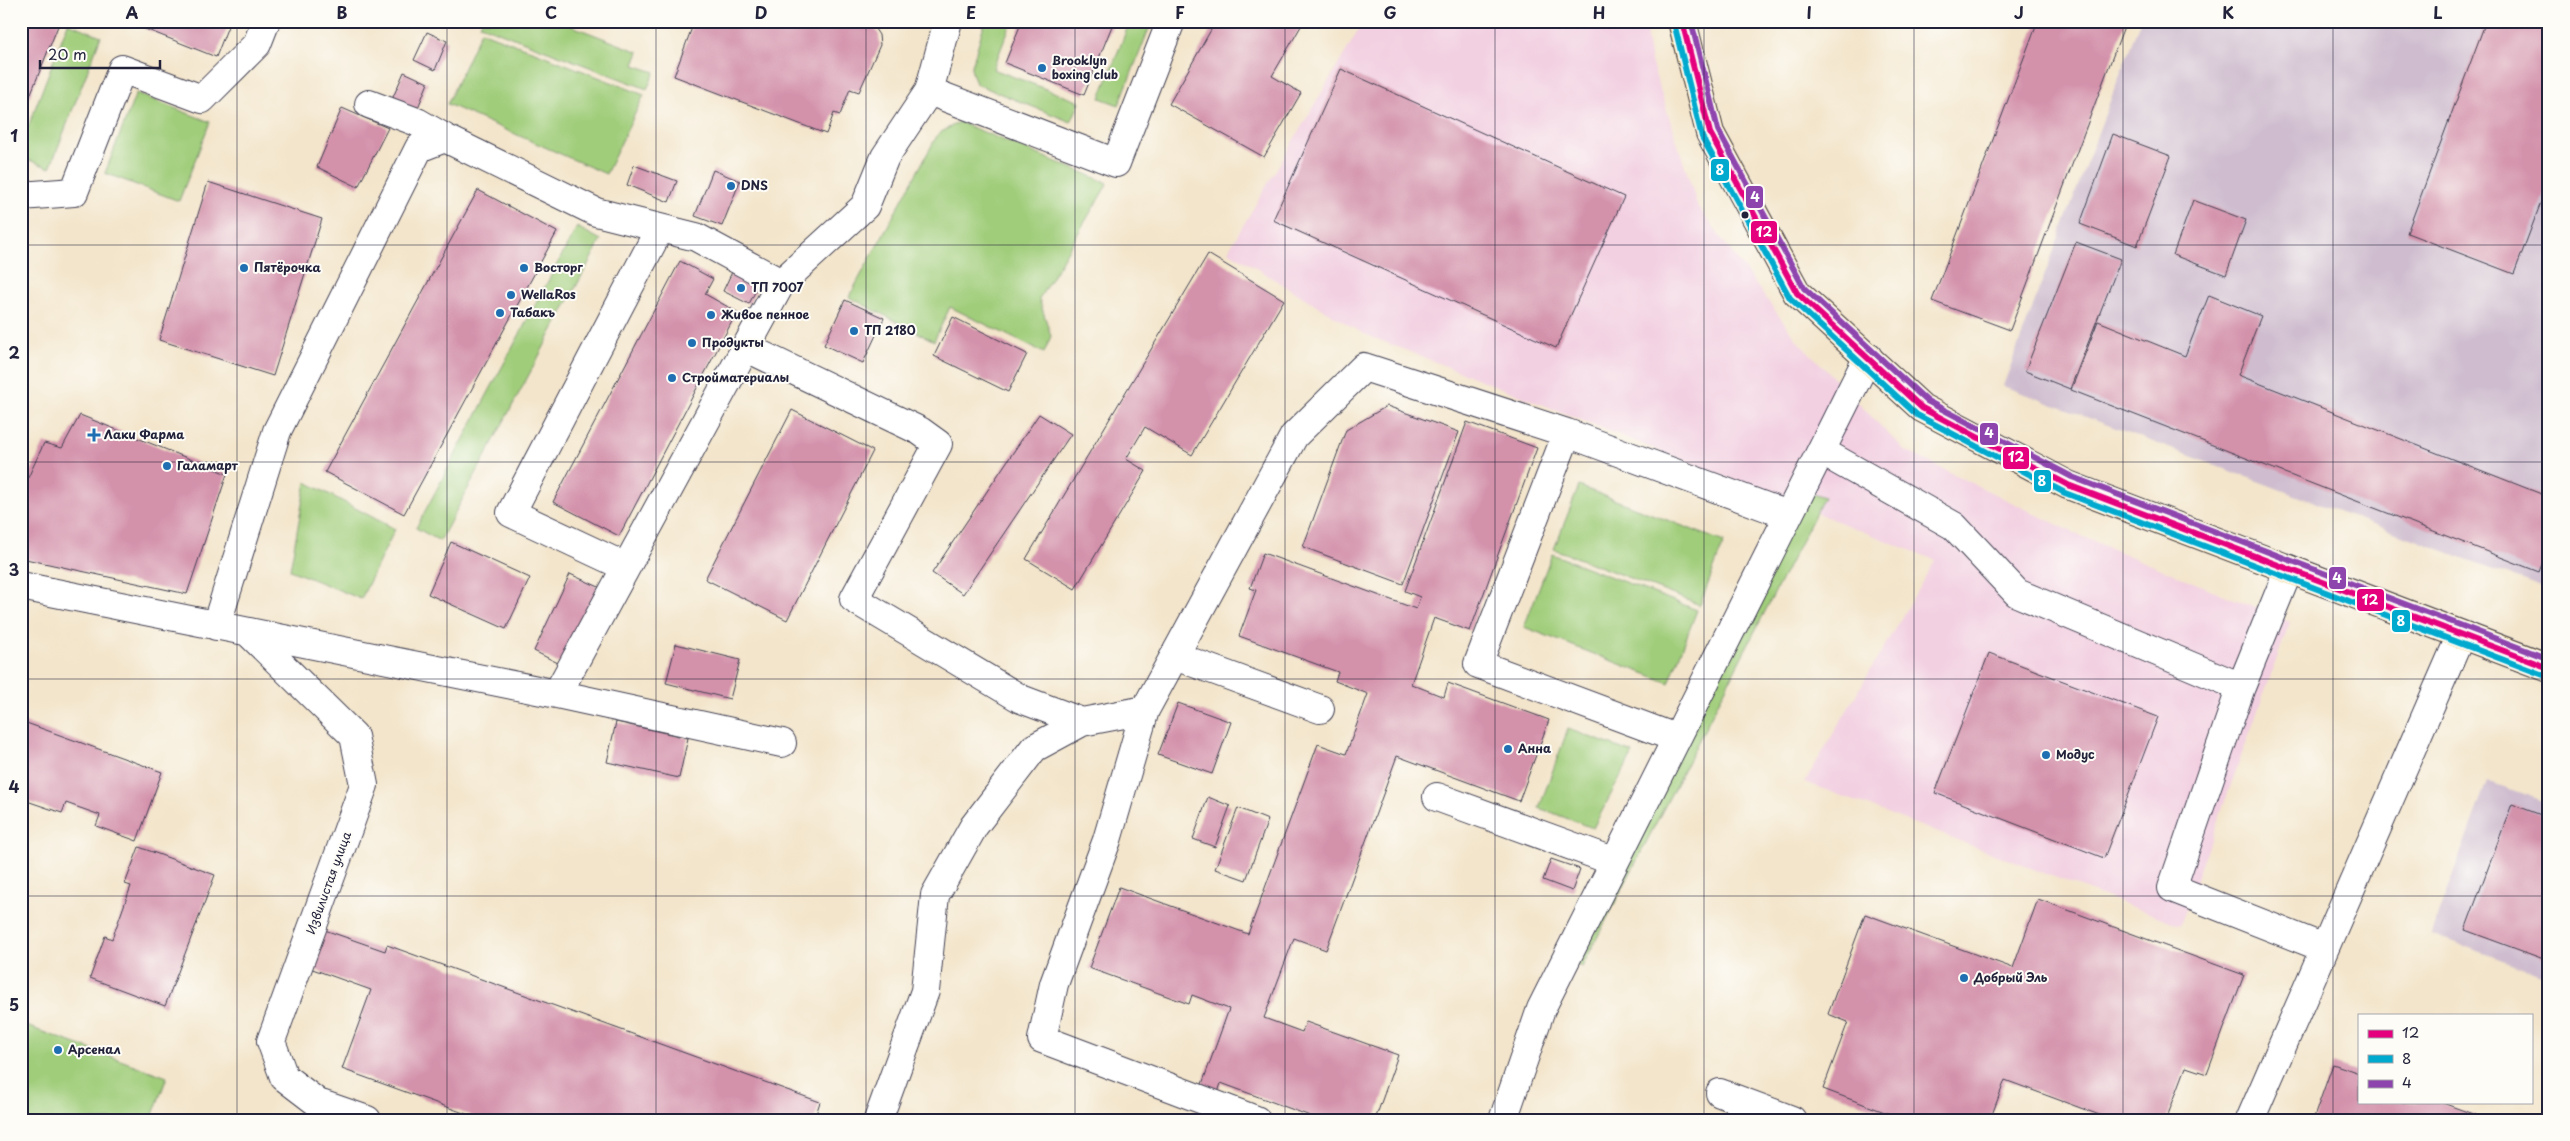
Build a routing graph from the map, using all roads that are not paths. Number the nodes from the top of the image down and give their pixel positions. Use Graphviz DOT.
graph roads {
  1 [pos="266,21"];
  2 [pos="948,21"];
  3 [pos="1171,21"];
  4 [pos="1682,21"];
  5 [pos="929,91"];
  6 [pos="369,104"];
  7 [pos="446,138"];
  8 [pos="21,196"];
  9 [pos="660,228"];
  10 [pos="781,283"];
  11 [pos="745,347"];
  12 [pos="1868,357"];
  13 [pos="1566,433"];
  14 [pos="1821,451"];
  15 [pos="1788,515"];
  16 [pos="626,568"];
  17 [pos="2289,569"];
  18 [pos="21,586"];
  19 [pos="216,626"];
  20 [pos="249,633"];
  21 [pos="2461,635"];
  22 [pos="1175,656"];
  23 [pos="2549,668"];
  24 [pos="2241,687"];
  25 [pos="557,694"];
  26 [pos="1320,709"];
  27 [pos="1145,710"];
  28 [pos="1082,722"];
  29 [pos="1676,738"];
  30 [pos="782,743"];
  31 [pos="1437,797"];
  32 [pos="1613,861"];
  33 [pos="2324,948"];
  34 [pos="1720,1093"];
  35 [pos="367,1120"];
  36 [pos="878,1120"];
  37 [pos="1256,1120"];
  38 [pos="1503,1120"];
  39 [pos="1792,1120"];
  40 [pos="2250,1120"];
  1 -- 8 [label="lane"];
  2 -- 5 [label="lane"];
  3 -- 5 [label="lane"];
  4 -- 12 [label="main road"];
  5 -- 10 [label="lane"];
  6 -- 7 [label="lane"];
  7 -- 9 [label="lane"];
  7 -- 19 [label="lane"];
  9 -- 10 [label="lane"];
  9 -- 16 [label="lane"];
  10 -- 11 [label="lane"];
  11 -- 16 [label="lane"];
  11 -- 28 [label="lane"];
  12 -- 14 [label="lane"];
  12 -- 17 [label="main road"];
  13 -- 15 [label="lane"];
  13 -- 22 [label="lane"];
  13 -- 29 [label="lane"];
  14 -- 15 [label="lane"];
  14 -- 24 [label="lane"];
  15 -- 29 [label="lane"];
  16 -- 25 [label="lane"];
  17 -- 21 [label="main road"];
  17 -- 24 [label="lane"];
  18 -- 19 [label="lane"];
  19 -- 20 [label="lane"];
  20 -- 25 [label="lane"];
  20 -- 35 [label="lane, Извилистая улица"];
  21 -- 23 [label="main road"];
  21 -- 33 [label="lane"];
  22 -- 26 [label="lane"];
  22 -- 27 [label="lane"];
  24 -- 33 [label="lane"];
  25 -- 30 [label="lane"];
  27 -- 28 [label="lane"];
  27 -- 37 [label="lane"];
  28 -- 36 [label="lane"];
  29 -- 32 [label="lane"];
  31 -- 32 [label="lane"];
  32 -- 38 [label="lane"];
  33 -- 40 [label="lane"];
  34 -- 39 [label="lane"];
}
